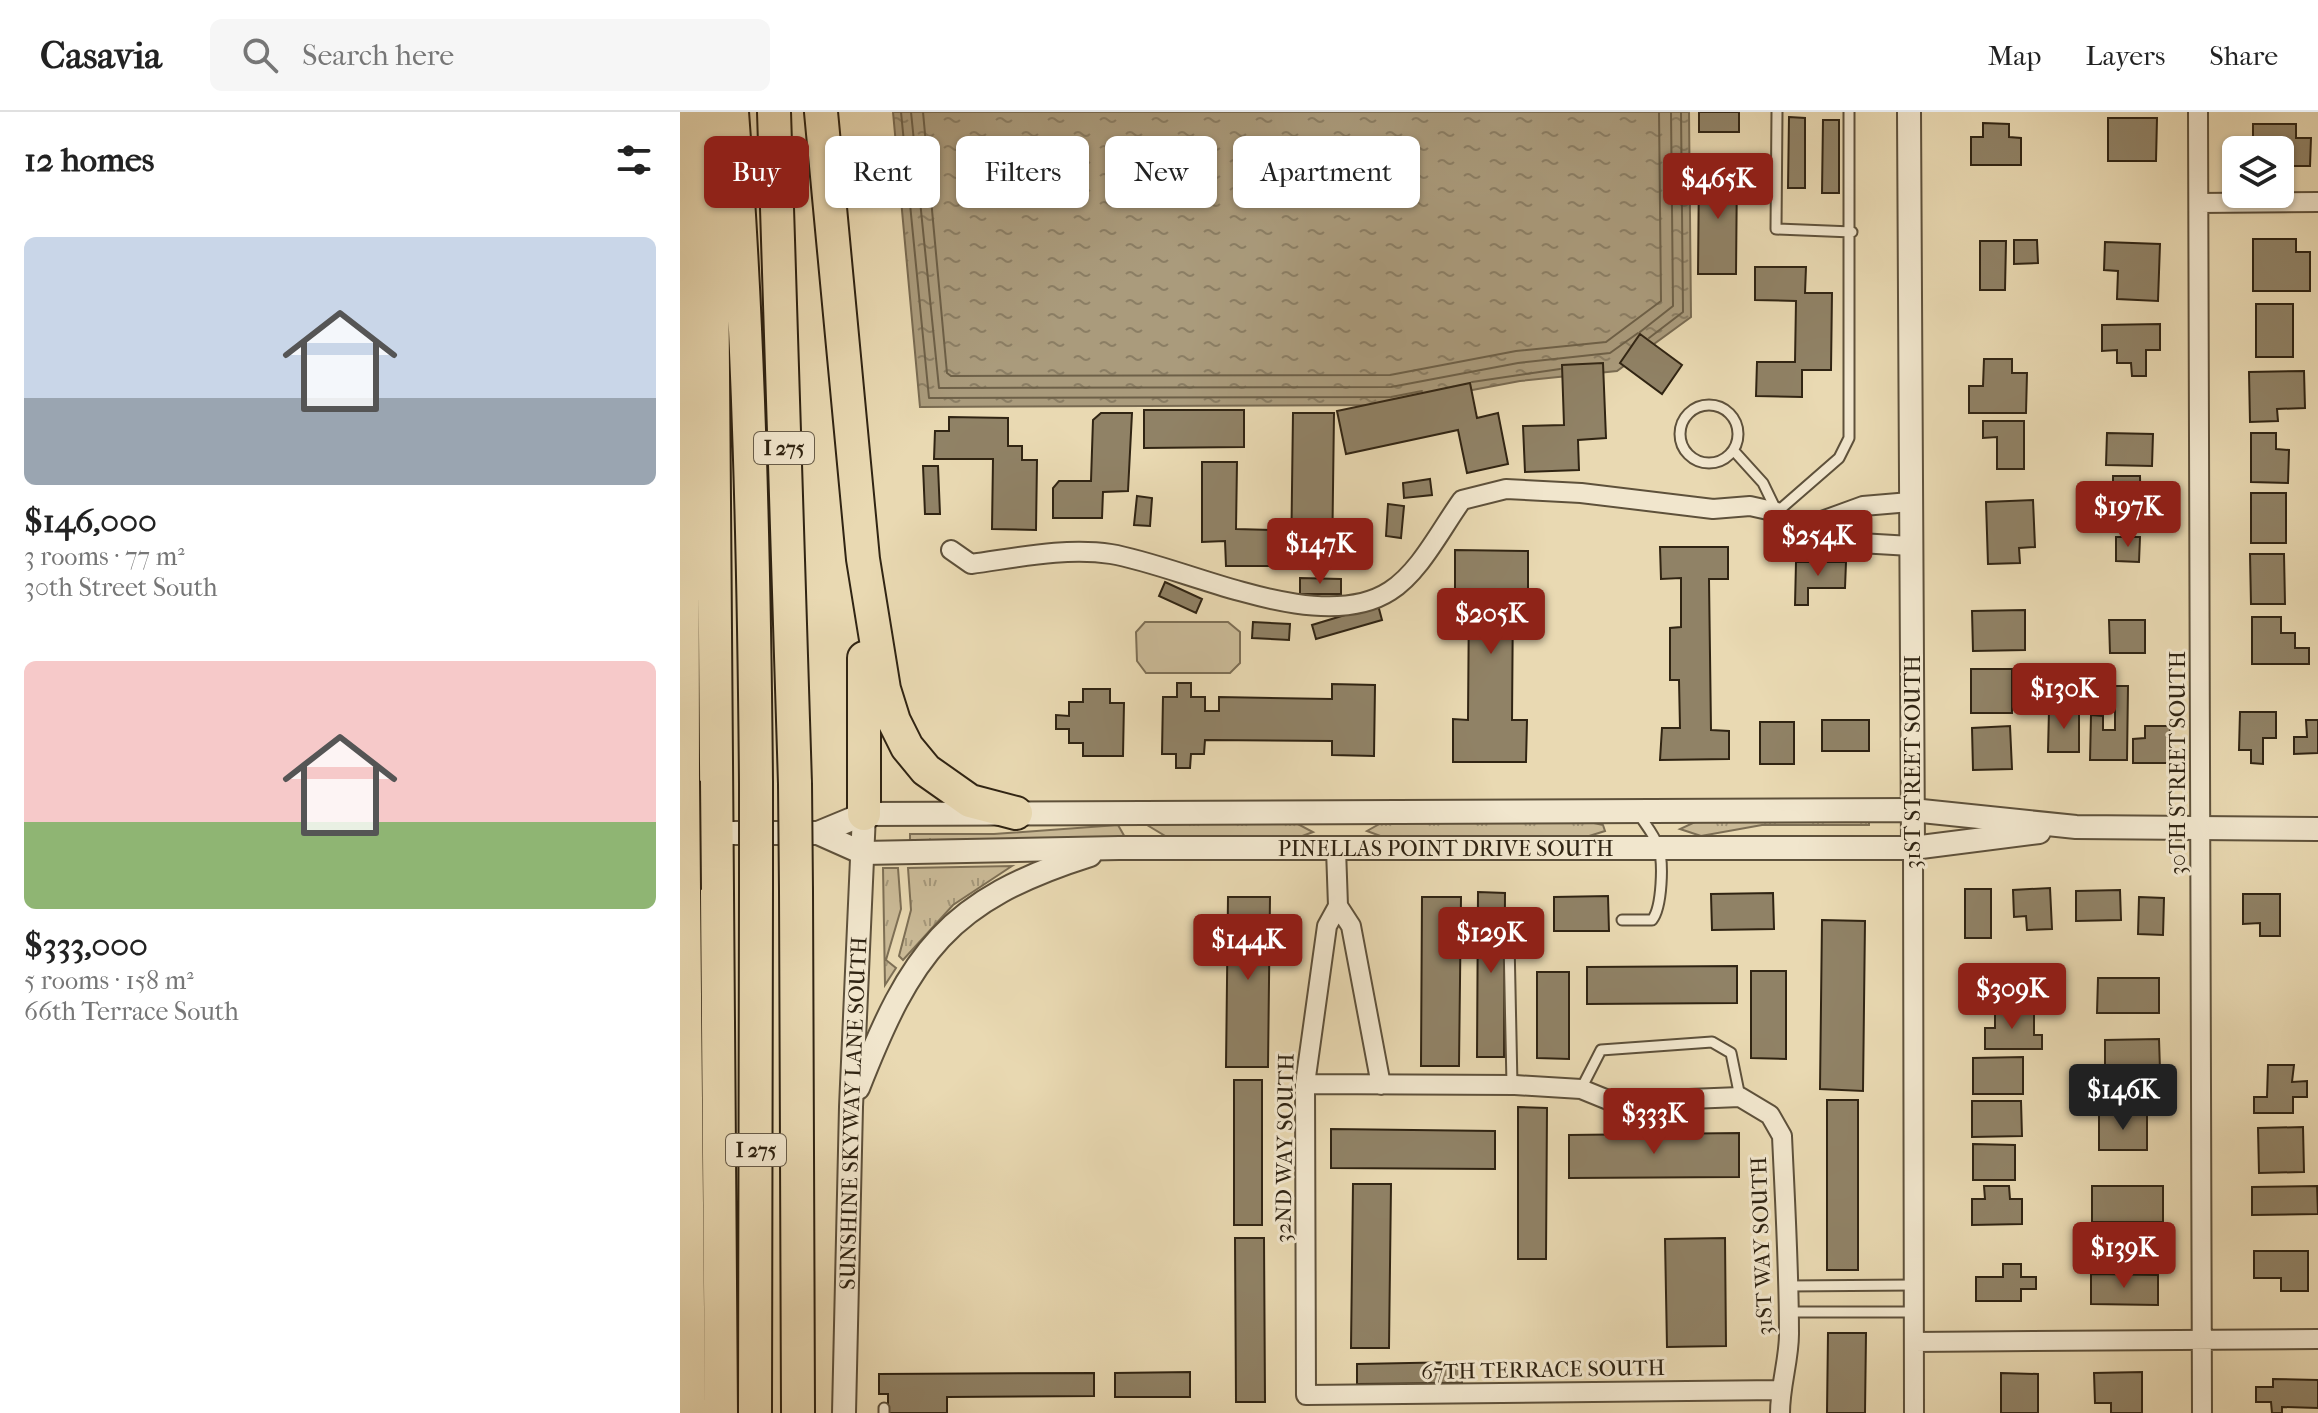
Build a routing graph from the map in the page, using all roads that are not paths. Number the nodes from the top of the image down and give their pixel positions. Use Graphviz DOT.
graph roads {
  1 [pos="682,112"];
  2 [pos="711,112"];
  3 [pos="732,112"];
  4 [pos="774,112"];
  5 [pos="821,112"];
  6 [pos="1777,112"];
  7 [pos="1849,112"];
  8 [pos="1909,112"];
  9 [pos="2198,112"];
  10 [pos="2318,202"];
  11 [pos="2199,203"];
  12 [pos="1852,232"];
  13 [pos="1734,451"];
  14 [pos="1910,502"];
  15 [pos="1777,512"];
  16 [pos="1789,533"];
  17 [pos="1911,546"];
  18 [pos="951,550"];
  19 [pos="863,559"];
  20 [pos="1636,810"];
  21 [pos="1912,810"];
  22 [pos="1336,811"];
  23 [pos="1129,812"];
  24 [pos="1016,813"];
  25 [pos="864,814"];
  26 [pos="2076,827"];
  27 [pos="2201,829"];
  28 [pos="2318,829"];
  29 [pos="680,832"];
  30 [pos="719,833"];
  31 [pos="818,833"];
  32 [pos="1119,848"];
  33 [pos="1156,848"];
  34 [pos="1660,848"];
  35 [pos="1913,848"];
  36 [pos="1336,849"];
  37 [pos="863,853"];
  38 [pos="1338,906"];
  39 [pos="1622,920"];
  40 [pos="1509,941"];
  41 [pos="1357,954"];
  42 [pos="1323,955"];
  43 [pos="1305,1084"];
  44 [pos="1381,1085"];
  45 [pos="1512,1085"];
  46 [pos="1581,1089"];
  47 [pos="1740,1097"];
  48 [pos="851,1107"];
  49 [pos="1914,1285"];
  50 [pos="1788,1286"];
  51 [pos="1788,1312"];
  52 [pos="1914,1312"];
  53 [pos="2202,1339"];
  54 [pos="2318,1339"];
  55 [pos="1914,1342"];
  56 [pos="1780,1390"];
  57 [pos="1306,1395"];
  58 [pos="689,1413"];
  59 [pos="721,1413"];
  60 [pos="755,1413"];
  61 [pos="798,1413"];
  62 [pos="844,1413"];
  63 [pos="1780,1413"];
  64 [pos="1914,1413"];
  65 [pos="2202,1413"];
  1 -- 58 [label="highway, bridge"];
  2 -- 30 [label="highway"];
  3 -- 60 [label="highway, I 275, bridge"];
  4 -- 61 [label="highway, I 275, bridge"];
  5 -- 19 [label="highway"];
  6 -- 12 [label="lane"];
  7 -- 12 [label="lane"];
  8 -- 14 [label="street, 31ST STREET SOUTH"];
  9 -- 11 [label="street, 30TH STREET SOUTH"];
  10 -- 11 [label="street"];
  11 -- 27 [label="street, 30TH STREET SOUTH"];
  12 -- 15 [label="lane"];
  13 -- 13 [label="lane"];
  13 -- 15 [label="lane"];
  14 -- 16 [label="street"];
  14 -- 17 [label="street, 31ST STREET SOUTH"];
  15 -- 16 [label="street"];
  15 -- 18 [label="street"];
  16 -- 17 [label="street"];
  17 -- 21 [label="street, 31ST STREET SOUTH"];
  19 -- 24 [label="highway"];
  19 -- 25 [label="highway"];
  20 -- 21 [label="street, PINELLAS POINT DRIVE SOUTH"];
  20 -- 22 [label="street, PINELLAS POINT DRIVE SOUTH"];
  20 -- 34 [label="lane"];
  21 -- 26 [label="street, PINELLAS POINT DRIVE SOUTH"];
  21 -- 35 [label="street, 31ST STREET SOUTH"];
  22 -- 23 [label="street, PINELLAS POINT DRIVE SOUTH"];
  22 -- 36 [label="street"];
  23 -- 24 [label="street, PINELLAS POINT DRIVE SOUTH"];
  23 -- 33 [label="street"];
  24 -- 25 [label="street, PINELLAS POINT DRIVE SOUTH"];
  25 -- 31 [label="street, PINELLAS POINT DRIVE SOUTH"];
  25 -- 37 [label="street, SUNSHINE SKYWAY LANE SOUTH"];
  26 -- 27 [label="street, PINELLAS POINT DRIVE SOUTH"];
  26 -- 35 [label="street, PINELLAS POINT DRIVE SOUTH"];
  27 -- 28 [label="street, PINELLAS POINT DRIVE SOUTH"];
  27 -- 53 [label="street, 30TH STREET SOUTH"];
  29 -- 30 [label="street, PINELLAS POINT DRIVE SOUTH"];
  30 -- 31 [label="street, PINELLAS POINT DRIVE SOUTH"];
  30 -- 59 [label="highway"];
  31 -- 37 [label="street, PINELLAS POINT DRIVE SOUTH"];
  32 -- 33 [label="street, PINELLAS POINT DRIVE SOUTH"];
  32 -- 37 [label="street, PINELLAS POINT DRIVE SOUTH"];
  32 -- 48 [label="street"];
  33 -- 36 [label="street, PINELLAS POINT DRIVE SOUTH"];
  34 -- 35 [label="street, PINELLAS POINT DRIVE SOUTH"];
  34 -- 36 [label="street, PINELLAS POINT DRIVE SOUTH"];
  34 -- 39 [label="lane"];
  35 -- 49 [label="street, 31ST STREET SOUTH"];
  36 -- 38 [label="street, 32ND WAY SOUTH"];
  37 -- 48 [label="street, SUNSHINE SKYWAY LANE SOUTH"];
  38 -- 41 [label="street, 32ND WAY SOUTH"];
  38 -- 42 [label="street, 32ND WAY SOUTH"];
  40 -- 45 [label="lane"];
  41 -- 42 [label="street"];
  41 -- 44 [label="street, 32ND WAY SOUTH"];
  42 -- 43 [label="street, 32ND WAY SOUTH"];
  43 -- 44 [label="street"];
  43 -- 57 [label="street, 32ND WAY SOUTH"];
  44 -- 45 [label="street"];
  45 -- 46 [label="street"];
  46 -- 47 [label="street"];
  46 -- 47 [label="lane"];
  47 -- 50 [label="street, 31ST WAY SOUTH"];
  48 -- 62 [label="street, SUNSHINE SKYWAY LANE SOUTH"];
  49 -- 50 [label="lane"];
  49 -- 52 [label="street, 31ST STREET SOUTH"];
  50 -- 51 [label="street, 31ST WAY SOUTH"];
  51 -- 52 [label="lane"];
  51 -- 56 [label="street, 31ST WAY SOUTH"];
  52 -- 55 [label="street, 31ST STREET SOUTH"];
  53 -- 54 [label="street"];
  53 -- 55 [label="street"];
  53 -- 65 [label="street, 30TH STREET SOUTH"];
  55 -- 64 [label="street, 31ST STREET SOUTH"];
  56 -- 57 [label="street, 67TH TERRACE SOUTH"];
  56 -- 63 [label="street, 31ST WAY SOUTH"];
}
